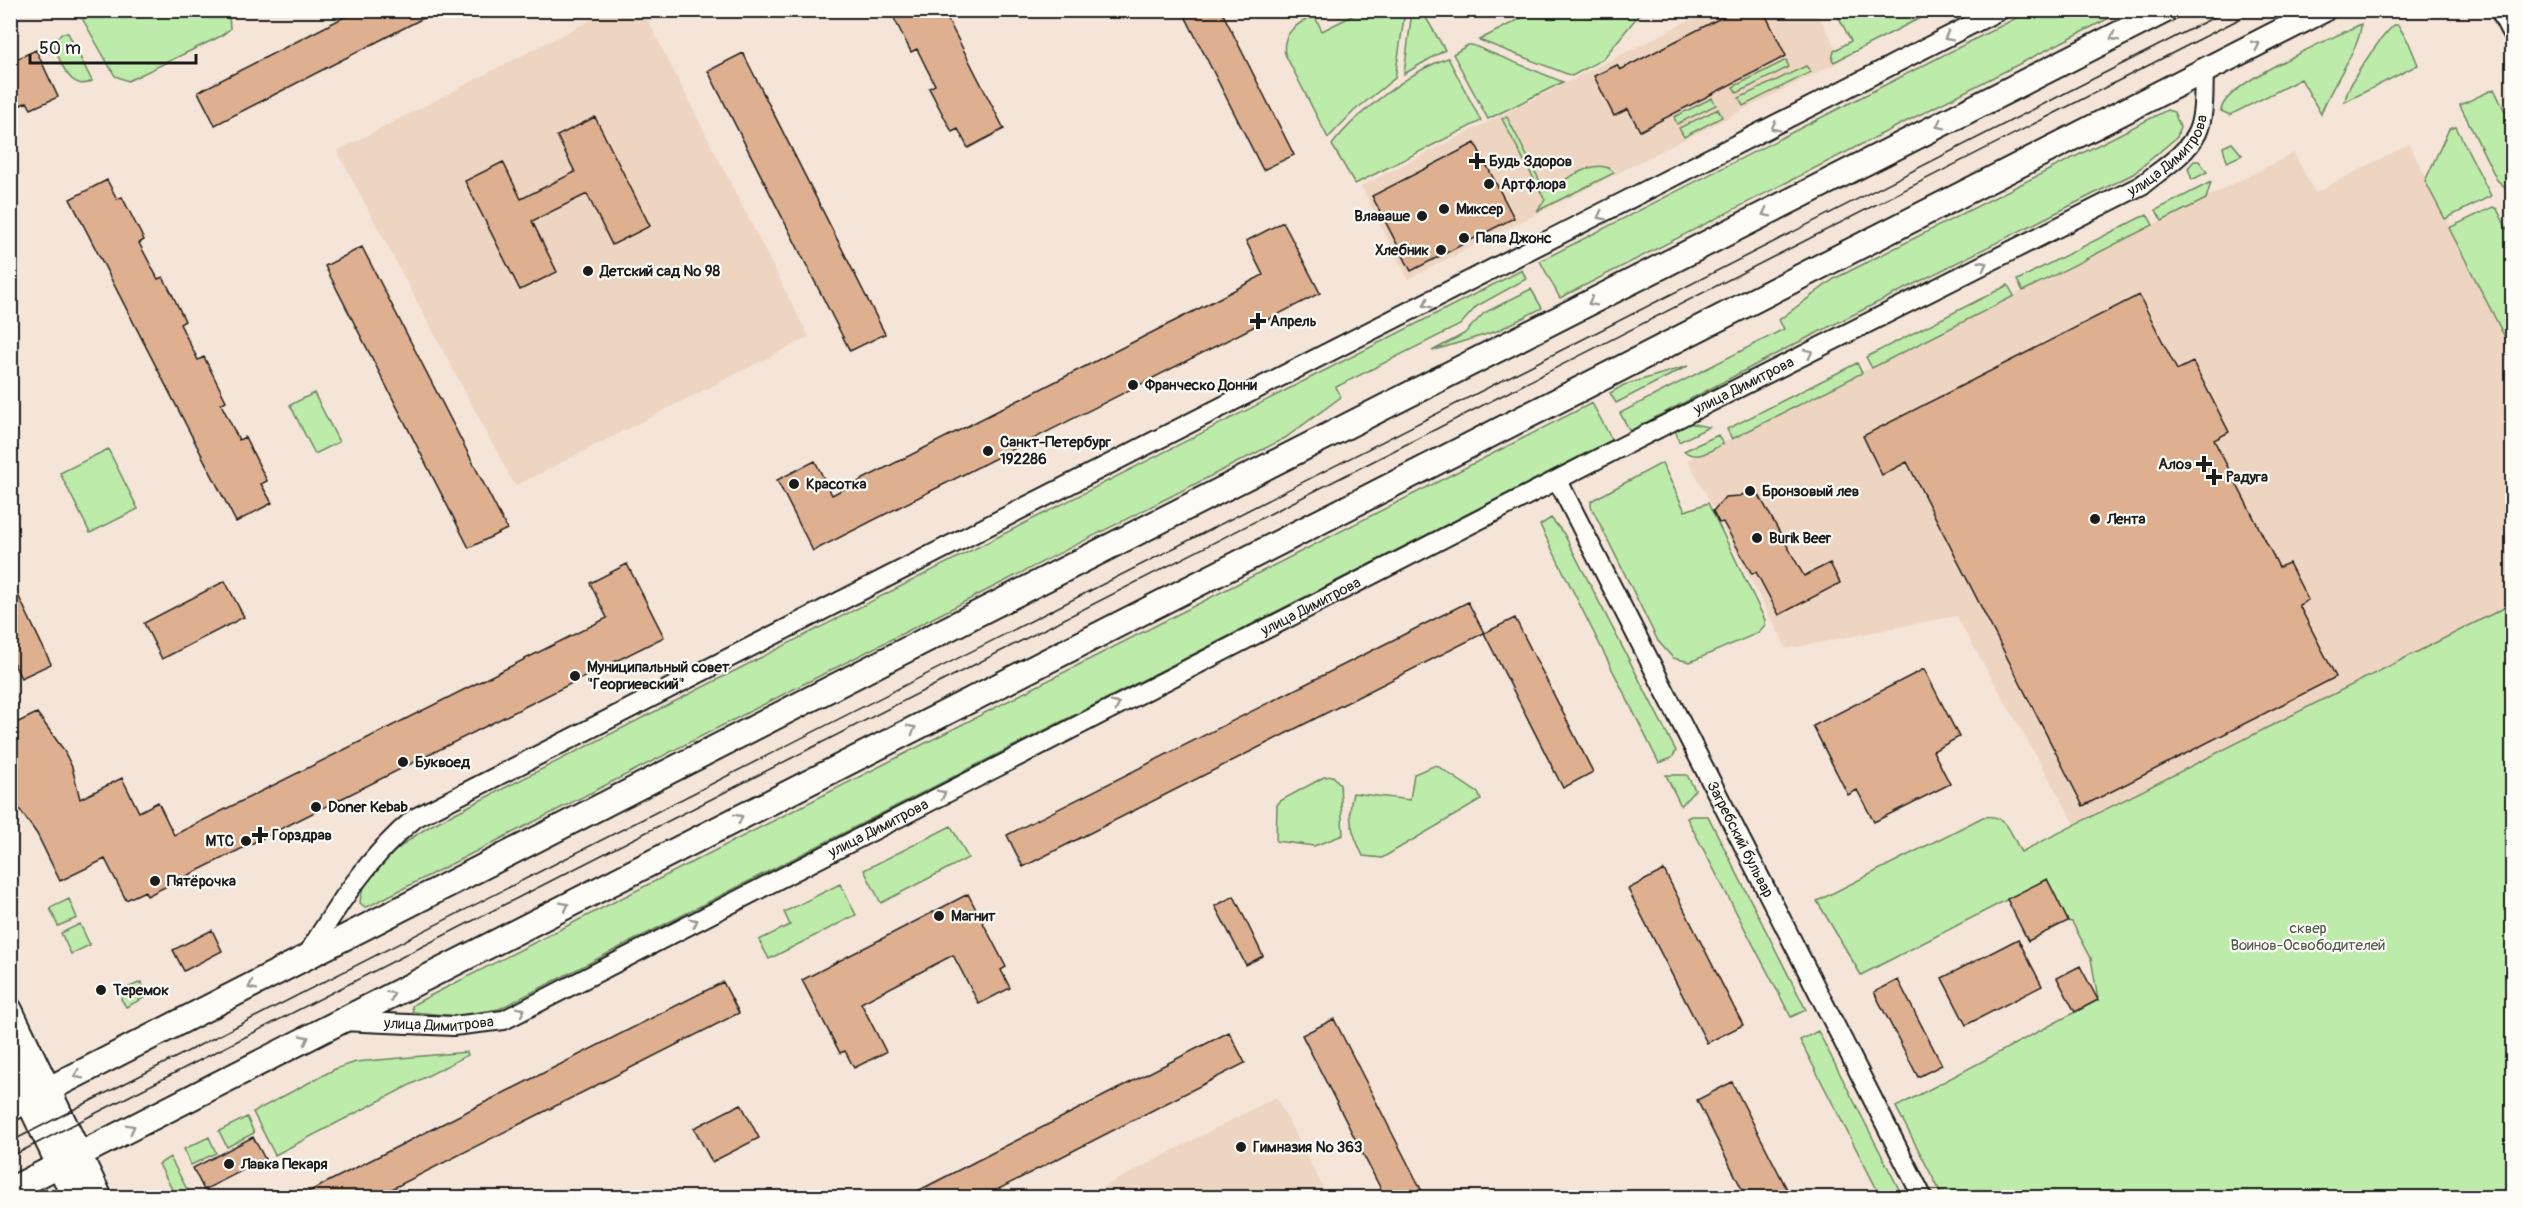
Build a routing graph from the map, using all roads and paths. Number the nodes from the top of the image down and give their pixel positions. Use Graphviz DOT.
graph roads {
  1 [pos="2000,10"];
  2 [pos="2166,10"];
  3 [pos="2324,10"];
  4 [pos="2503,10"];
  5 [pos="2512,28"];
  6 [pos="2204,72"];
  7 [pos="1557,481"];
  8 [pos="304,960"];
  9 [pos="10,1010"];
  10 [pos="339,1021"];
  11 [pos="10,1063"];
  12 [pos="29,1100"];
  13 [pos="69,1160"];
  14 [pos="10,1190"];
  15 [pos="75,1197"];
  16 [pos="100,1197"];
  17 [pos="1923,1197"];
  1 -- 8 [label="street, one-way"];
  2 -- 8 [label="street, one-way"];
  6 -- 3 [label="street, улица Димитрова, one-way"];
  4 -- 5 [label="street"];
  7 -- 6 [label="street, улица Димитрова, one-way"];
  10 -- 6 [label="street, улица Димитрова, one-way"];
  10 -- 7 [label="street, улица Димитрова, one-way"];
  7 -- 17 [label="street, Загребский бульвар"];
  8 -- 12 [label="street, one-way"];
  9 -- 12 [label="street"];
  13 -- 10 [label="street, улица Димитрова, one-way"];
  11 -- 12 [label="street"];
  12 -- 13 [label="street"];
  13 -- 14 [label="street, улица Димитрова"];
  13 -- 15 [label="street"];
  13 -- 16 [label="street"];
}
